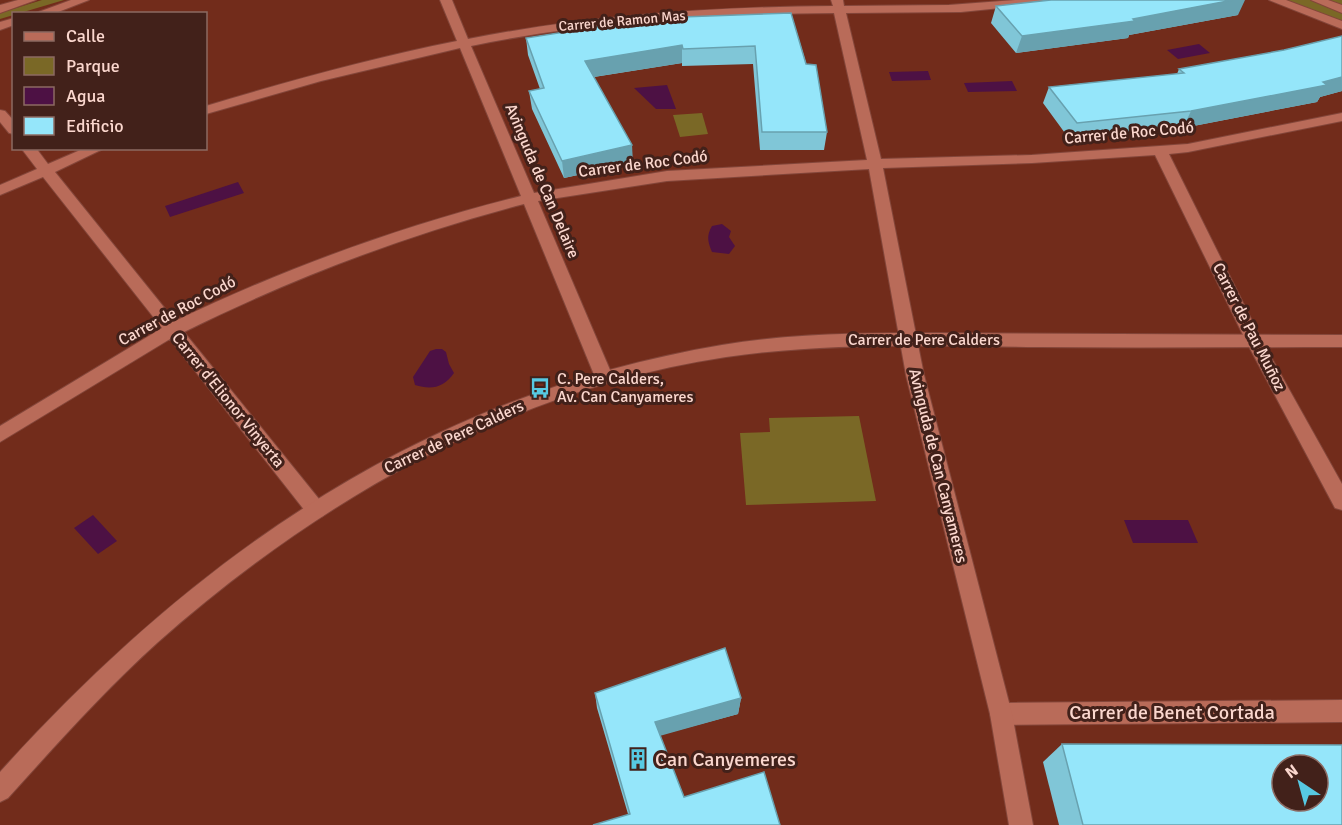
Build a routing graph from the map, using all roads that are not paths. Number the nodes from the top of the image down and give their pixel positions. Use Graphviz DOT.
graph roads {
  1 [pos="30,0"];
  2 [pos="83,0"];
  3 [pos="446,0"];
  4 [pos="1049,0"];
  5 [pos="1275,0"];
  6 [pos="1317,0"];
  7 [pos="838,5"];
  8 [pos="0,9"];
  9 [pos="1342,9"];
  10 [pos="45,12"];
  11 [pos="1342,25"];
  12 [pos="463,42"];
  13 [pos="207,110"];
  14 [pos="0,114"];
  15 [pos="1342,117"];
  16 [pos="12,128"];
  17 [pos="30,150"];
  18 [pos="93,150"];
  19 [pos="1160,150"];
  20 [pos="875,164"];
  21 [pos="45,170"];
  22 [pos="0,190"];
  23 [pos="530,198"];
  24 [pos="172,330"];
  25 [pos="907,339"];
  26 [pos="1254,341"];
  27 [pos="1342,341"];
  28 [pos="604,377"];
  29 [pos="0,435"];
  30 [pos="1342,502"];
  31 [pos="316,510"];
  32 [pos="1342,711"];
  33 [pos="1001,714"];
  34 [pos="0,790"];
  35 [pos="1021,825"];
  1 -- 8 [label="street"];
  2 -- 10 [label="street"];
  3 -- 12 [label="street, Avinguda de Can Delaire"];
  4 -- 7 [label="street, Carrer de Ramon Mas"];
  5 -- 11 [label="street"];
  6 -- 9 [label="street"];
  7 -- 12 [label="street, Carrer de Ramon Mas"];
  7 -- 20 [label="street, Avinguda de Can Canyameres"];
  12 -- 13 [label="street, Carrer de Ramon Mas"];
  12 -- 23 [label="street, Avinguda de Can Delaire"];
  14 -- 16 [label="street"];
  15 -- 19 [label="street, Carrer de Roc Codó"];
  17 -- 21 [label="street, Carrer d'Elionor Vinyerta"];
  18 -- 21 [label="street"];
  19 -- 20 [label="street, Carrer de Roc Codó"];
  19 -- 26 [label="street, Carrer de Pau Muñoz"];
  20 -- 23 [label="street, Carrer de Roc Codó"];
  20 -- 25 [label="street, Avinguda de Can Canyameres"];
  21 -- 22 [label="street"];
  21 -- 24 [label="street, Carrer d'Elionor Vinyerta"];
  23 -- 24 [label="street, Carrer de Roc Codó"];
  23 -- 28 [label="street, Avinguda de Can Delaire"];
  24 -- 29 [label="street, Carrer de Roc Codó"];
  24 -- 31 [label="street, Carrer d'Elionor Vinyerta"];
  25 -- 26 [label="street, Carrer de Pere Calders"];
  25 -- 28 [label="street, Carrer de Pere Calders"];
  25 -- 33 [label="street, Avinguda de Can Canyameres"];
  26 -- 27 [label="street, Carrer de Pere Calders"];
  26 -- 30 [label="street, Carrer de Pau Muñoz"];
  28 -- 31 [label="street, Carrer de Pere Calders"];
  31 -- 34 [label="street, Carrer de Pere Calders"];
  32 -- 33 [label="street, Carrer de Benet Cortada"];
  33 -- 35 [label="street, Avinguda de Can Canyameres"];
}
